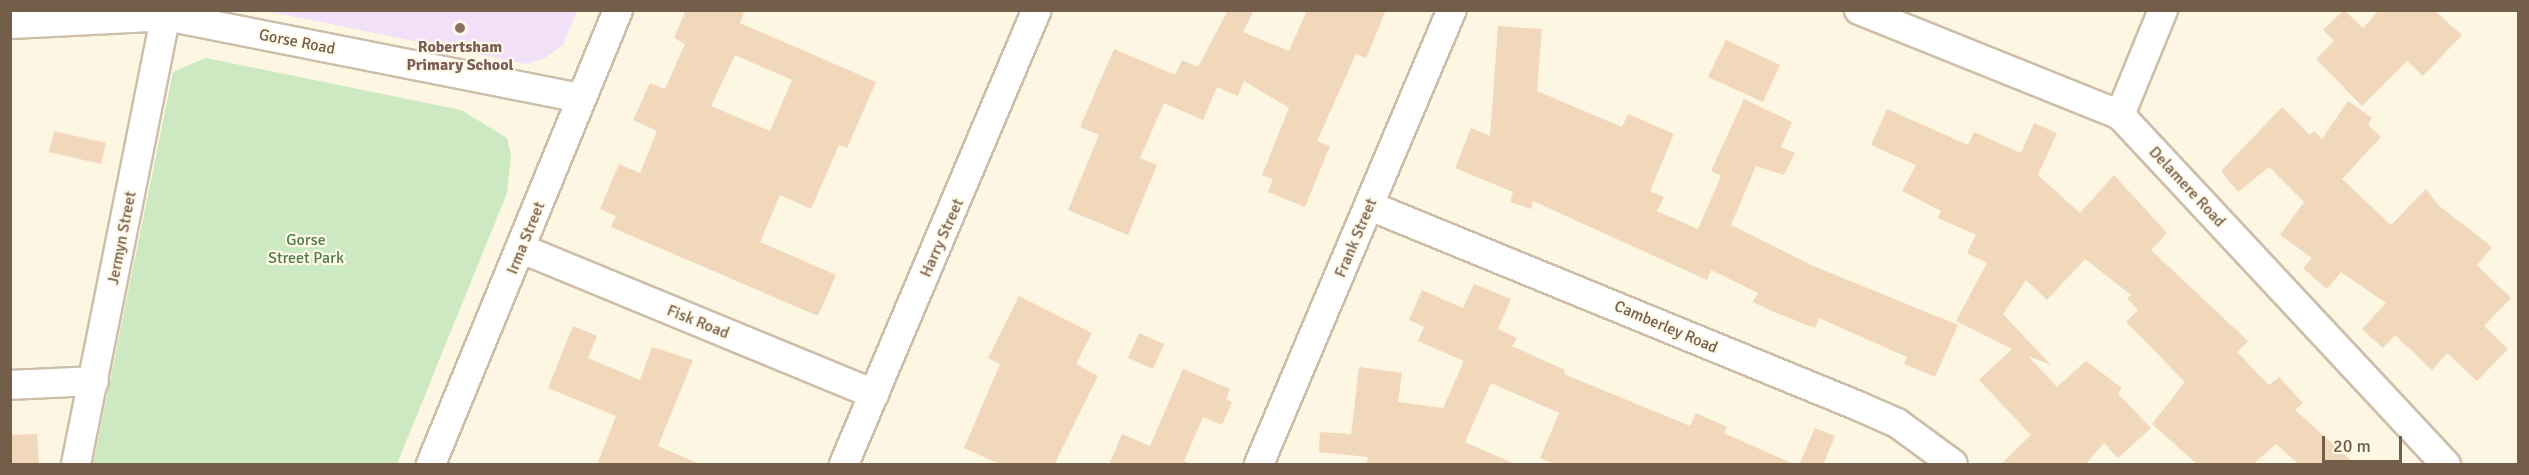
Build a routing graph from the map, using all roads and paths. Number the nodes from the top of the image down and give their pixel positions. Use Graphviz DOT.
graph roads {
  1 [pos="618,10"];
  2 [pos="1037,10"];
  3 [pos="1452,10"];
  4 [pos="1859,10"];
  5 [pos="2163,10"];
  6 [pos="166,13"];
  7 [pos="10,24"];
  8 [pos="581,98"];
  9 [pos="2120,115"];
  10 [pos="1370,206"];
  11 [pos="522,249"];
  12 [pos="94,381"];
  13 [pos="10,385"];
  14 [pos="874,394"];
  15 [pos="76,465"];
  16 [pos="431,465"];
  17 [pos="844,465"];
  18 [pos="1258,465"];
  19 [pos="1953,465"];
  20 [pos="2446,465"];
  1 -- 8 [label="street, Irma Street"];
  2 -- 14 [label="street, Harry Street"];
  3 -- 10 [label="street, Frank Street"];
  4 -- 9 [label="street, Delamere Road"];
  5 -- 9 [label="street"];
  6 -- 7 [label="street, Gorse Road"];
  6 -- 8 [label="street, Gorse Road"];
  6 -- 12 [label="street, Jermyn Street"];
  8 -- 11 [label="street, Irma Street"];
  9 -- 20 [label="street, Delamere Road"];
  10 -- 18 [label="street, Frank Street"];
  10 -- 19 [label="street, Camberley Road"];
  11 -- 14 [label="street, Fisk Road"];
  11 -- 16 [label="street, Irma Street"];
  12 -- 13 [label="street"];
  12 -- 15 [label="street, Jermyn Street"];
  14 -- 17 [label="street, Harry Street"];
}
